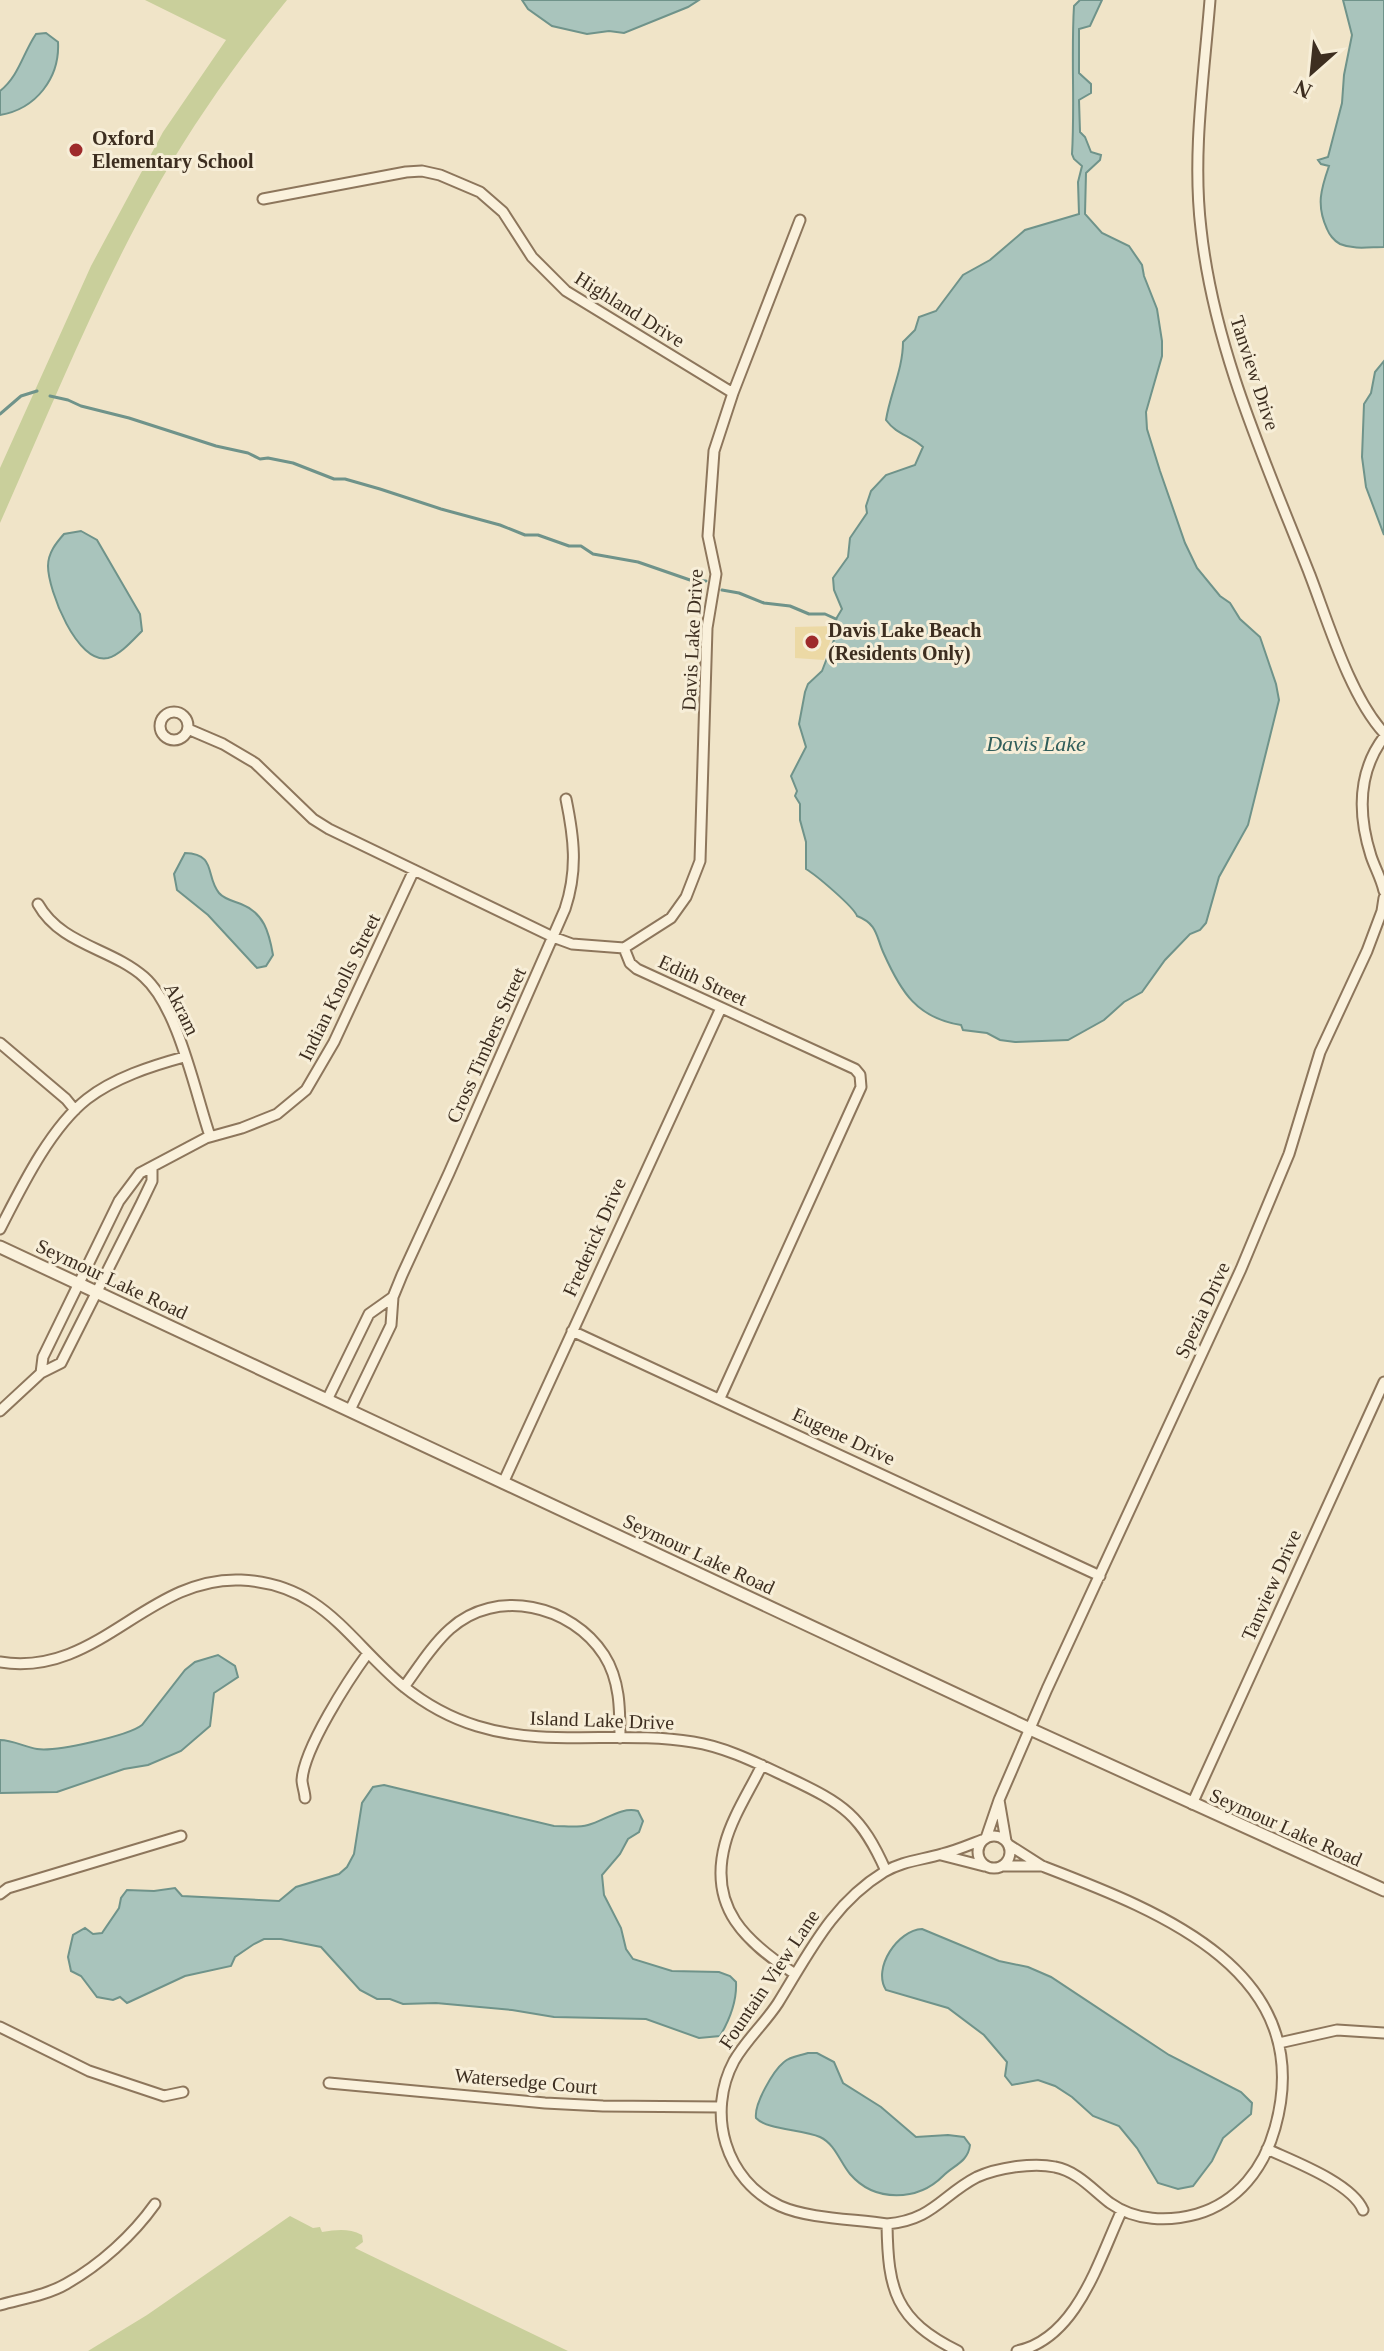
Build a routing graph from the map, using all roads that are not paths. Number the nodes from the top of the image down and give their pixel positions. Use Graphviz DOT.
graph roads {
  1 [pos="1210,0"];
  2 [pos="263,199"];
  3 [pos="800,220"];
  4 [pos="733,393"];
  5 [pos="188,729"];
  6 [pos="1384,735"];
  7 [pos="566,799"];
  8 [pos="414,870"];
  9 [pos="1384,891"];
  10 [pos="1384,898"];
  11 [pos="38,904"];
  12 [pos="553,937"];
  13 [pos="624,948"];
  14 [pos="721,1008"];
  15 [pos="0,1043"];
  16 [pos="184,1057"];
  17 [pos="75,1110"];
  18 [pos="210,1136"];
  19 [pos="152,1169"];
  20 [pos="4,1210"];
  21 [pos="0,1229"];
  22 [pos="0,1247"];
  23 [pos="79,1284"];
  24 [pos="95,1291"];
  25 [pos="393,1297"];
  26 [pos="572,1331"];
  27 [pos="41,1373"];
  28 [pos="1384,1382"];
  29 [pos="720,1398"];
  30 [pos="327,1400"];
  31 [pos="350,1410"];
  32 [pos="0,1411"];
  33 [pos="503,1483"];
  34 [pos="1100,1576"];
  35 [pos="368,1653"];
  36 [pos="0,1662"];
  37 [pos="404,1687"];
  38 [pos="1030,1729"];
  39 [pos="620,1738"];
  40 [pos="762,1765"];
  41 [pos="305,1798"];
  42 [pos="999,1800"];
  43 [pos="1192,1804"];
  44 [pos="181,1836"];
  45 [pos="984,1839"];
  46 [pos="1007,1843"];
  47 [pos="941,1855"];
  48 [pos="987,1866"];
  49 [pos="1003,1866"];
  50 [pos="1042,1866"];
  51 [pos="886,1871"];
  52 [pos="1384,1890"];
  53 [pos="0,1894"];
  54 [pos="795,1974"];
  55 [pos="0,2027"];
  56 [pos="1384,2033"];
  57 [pos="1279,2043"];
  58 [pos="329,2083"];
  59 [pos="183,2092"];
  60 [pos="720,2107"];
  61 [pos="1267,2149"];
  62 [pos="155,2204"];
  63 [pos="1122,2210"];
  64 [pos="1363,2210"];
  65 [pos="887,2224"];
  66 [pos="0,2305"];
  67 [pos="958,2351"];
  68 [pos="1017,2351"];
  1 -- 6 [label="street, Tanview Drive"];
  2 -- 4 [label="street, Highland Drive"];
  3 -- 4 [label="street, Davis Lake Drive"];
  4 -- 13 [label="street, Davis Lake Drive"];
  5 -- 8 [label="street"];
  6 -- 9 [label="street"];
  7 -- 12 [label="street, Cross Timbers Street"];
  8 -- 12 [label="street"];
  8 -- 18 [label="street, Indian Knolls Street"];
  10 -- 34 [label="street, Spezia Drive"];
  11 -- 16 [label="street, Akram"];
  12 -- 13 [label="street"];
  12 -- 25 [label="street, Cross Timbers Street"];
  13 -- 14 [label="street, Edith Street"];
  14 -- 26 [label="street, Frederick Drive"];
  14 -- 29 [label="street, Edith Street"];
  15 -- 17 [label="street"];
  16 -- 17 [label="street"];
  16 -- 18 [label="street, Akram"];
  17 -- 20 [label="street"];
  18 -- 19 [label="street, Indian Knolls Street"];
  19 -- 23 [label="street, Indian Knolls Street"];
  19 -- 24 [label="street"];
  20 -- 21 [label="street"];
  22 -- 23 [label="street, Seymour Lake Road"];
  23 -- 24 [label="street, Seymour Lake Road"];
  23 -- 27 [label="street, Indian Knolls Street"];
  24 -- 27 [label="street"];
  24 -- 30 [label="street, Seymour Lake Road"];
  25 -- 30 [label="street, Cross Timbers Street"];
  25 -- 31 [label="street, Cross Timbers Street"];
  26 -- 29 [label="street, Eugene Drive"];
  26 -- 33 [label="street, Frederick Drive"];
  27 -- 32 [label="street"];
  28 -- 43 [label="street, Tanview Drive"];
  29 -- 34 [label="street, Eugene Drive"];
  30 -- 31 [label="street, Seymour Lake Road"];
  31 -- 33 [label="street, Seymour Lake Road"];
  33 -- 38 [label="street, Seymour Lake Road"];
  34 -- 38 [label="street, Spezia Drive"];
  35 -- 36 [label="street, Island Lake Drive"];
  35 -- 37 [label="street, Island Lake Drive"];
  35 -- 41 [label="street"];
  37 -- 39 [label="street, Island Lake Drive"];
  37 -- 39 [label="street"];
  38 -- 42 [label="street, Spezia Drive"];
  38 -- 43 [label="street, Seymour Lake Road"];
  39 -- 40 [label="street, Island Lake Drive"];
  40 -- 51 [label="street, Island Lake Drive"];
  40 -- 54 [label="street"];
  42 -- 45 [label="street"];
  42 -- 46 [label="street"];
  43 -- 52 [label="street, Seymour Lake Road"];
  44 -- 53 [label="street"];
  45 -- 46 [label="street"];
  45 -- 47 [label="street, Fountain View Lane"];
  45 -- 48 [label="street"];
  46 -- 49 [label="street"];
  46 -- 50 [label="street, Fountain View Lane"];
  47 -- 48 [label="street, Fountain View Lane"];
  47 -- 51 [label="street, Fountain View Lane"];
  48 -- 49 [label="street"];
  49 -- 50 [label="street, Fountain View Lane"];
  50 -- 57 [label="street, Fountain View Lane"];
  51 -- 54 [label="street, Fountain View Lane"];
  54 -- 60 [label="street, Fountain View Lane"];
  55 -- 59 [label="street"];
  56 -- 57 [label="street"];
  57 -- 61 [label="street, Fountain View Lane"];
  58 -- 60 [label="street, Watersedge Court"];
  60 -- 65 [label="street, Fountain View Lane"];
  61 -- 63 [label="street, Fountain View Lane"];
  61 -- 64 [label="street"];
  62 -- 66 [label="street"];
  63 -- 65 [label="street, Fountain View Lane"];
  63 -- 68 [label="street"];
  65 -- 67 [label="street"];
}
